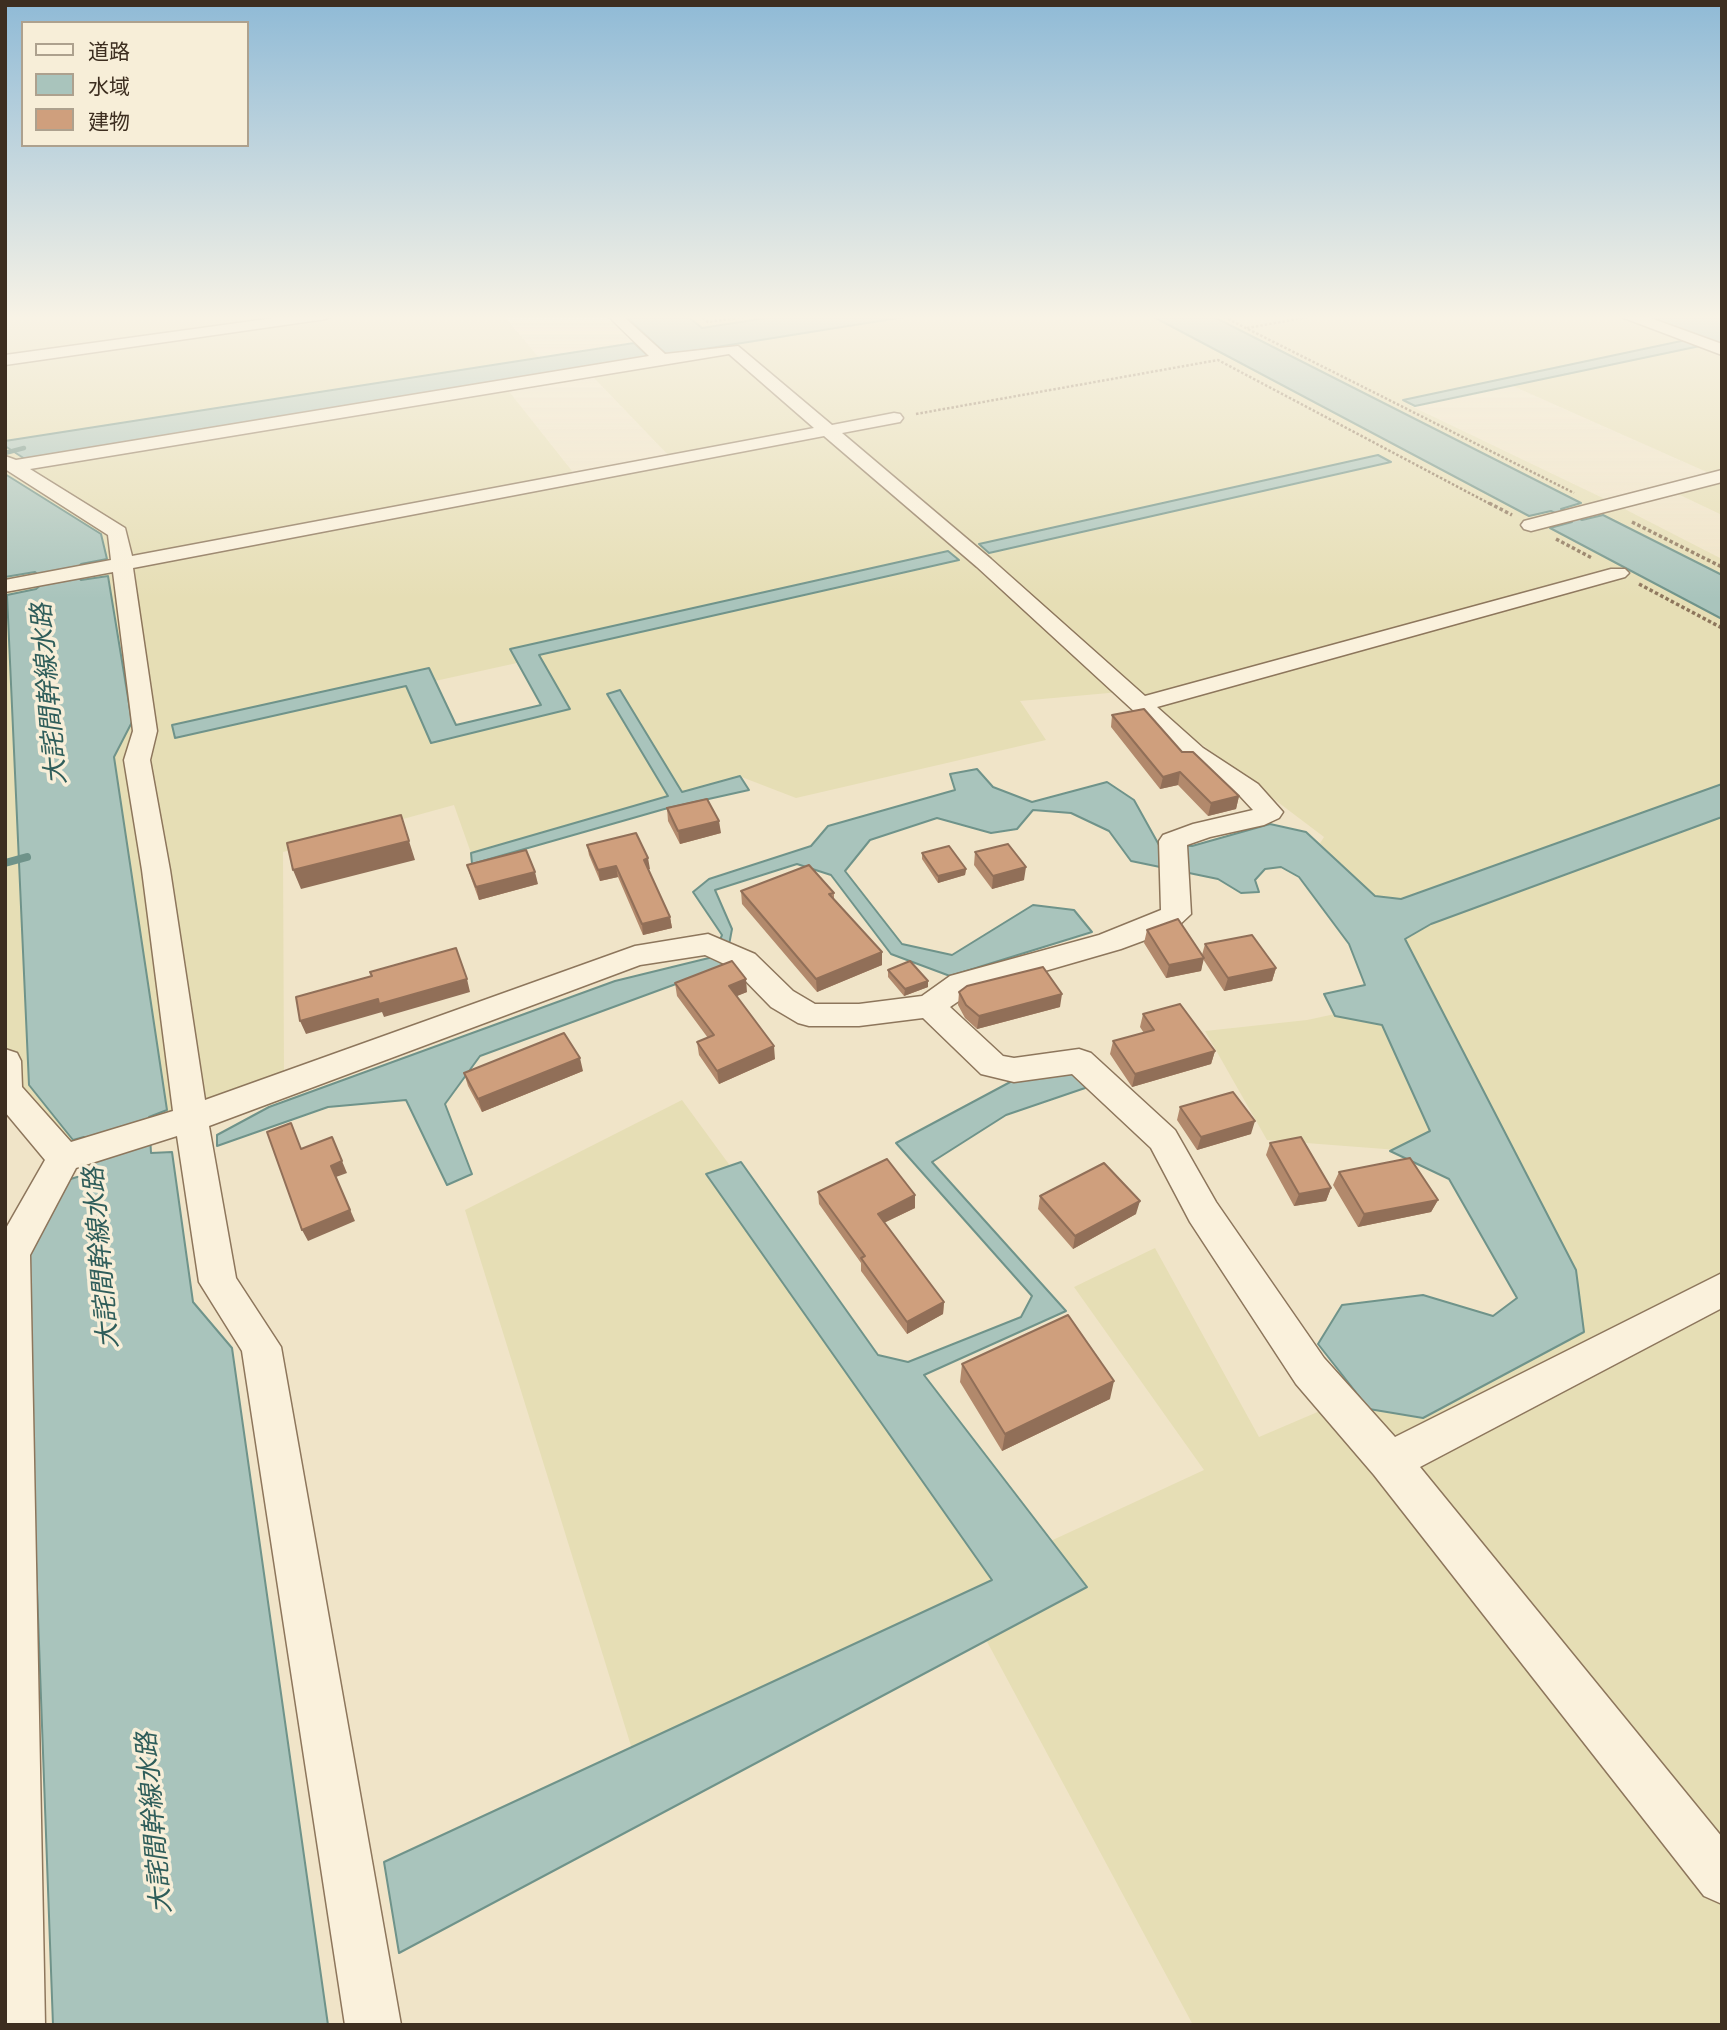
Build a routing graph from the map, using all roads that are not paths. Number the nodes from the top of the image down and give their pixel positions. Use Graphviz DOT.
graph roads {
  1 [pos="319,410"];
  2 [pos="803,410"];
  3 [pos="894,418"];
  4 [pos="829,432"];
  5 [pos="10,463"];
  6 [pos="1722,476"];
  7 [pos="1531,525"];
  8 [pos="124,564"];
  9 [pos="1618,573"];
  10 [pos="5,586"];
  11 [pos="1141,704"];
  12 [pos="930,1006"];
  13 [pos="5,1061"];
  14 [pos="175,1124"];
  15 [pos="64,1158"];
  16 [pos="20,1215"];
  17 [pos="1722,1289"];
  18 [pos="1390,1461"];
  19 [pos="1722,1878"];
  20 [pos="17,2025"];
  21 [pos="373,2025"];
  1 -- 5 [label="street"];
  2 -- 4 [label="street"];
  3 -- 4 [label="street"];
  4 -- 8 [label="street"];
  4 -- 11 [label="street"];
  5 -- 8 [label="street"];
  6 -- 7 [label="street"];
  8 -- 10 [label="street"];
  8 -- 14 [label="street"];
  9 -- 11 [label="street"];
  11 -- 12 [label="street"];
  12 -- 14 [label="street"];
  12 -- 18 [label="street"];
  13 -- 15 [label="street"];
  14 -- 15 [label="street"];
  14 -- 21 [label="street"];
  15 -- 16 [label="street"];
  16 -- 20 [label="street"];
  17 -- 18 [label="street"];
  18 -- 19 [label="street"];
}
